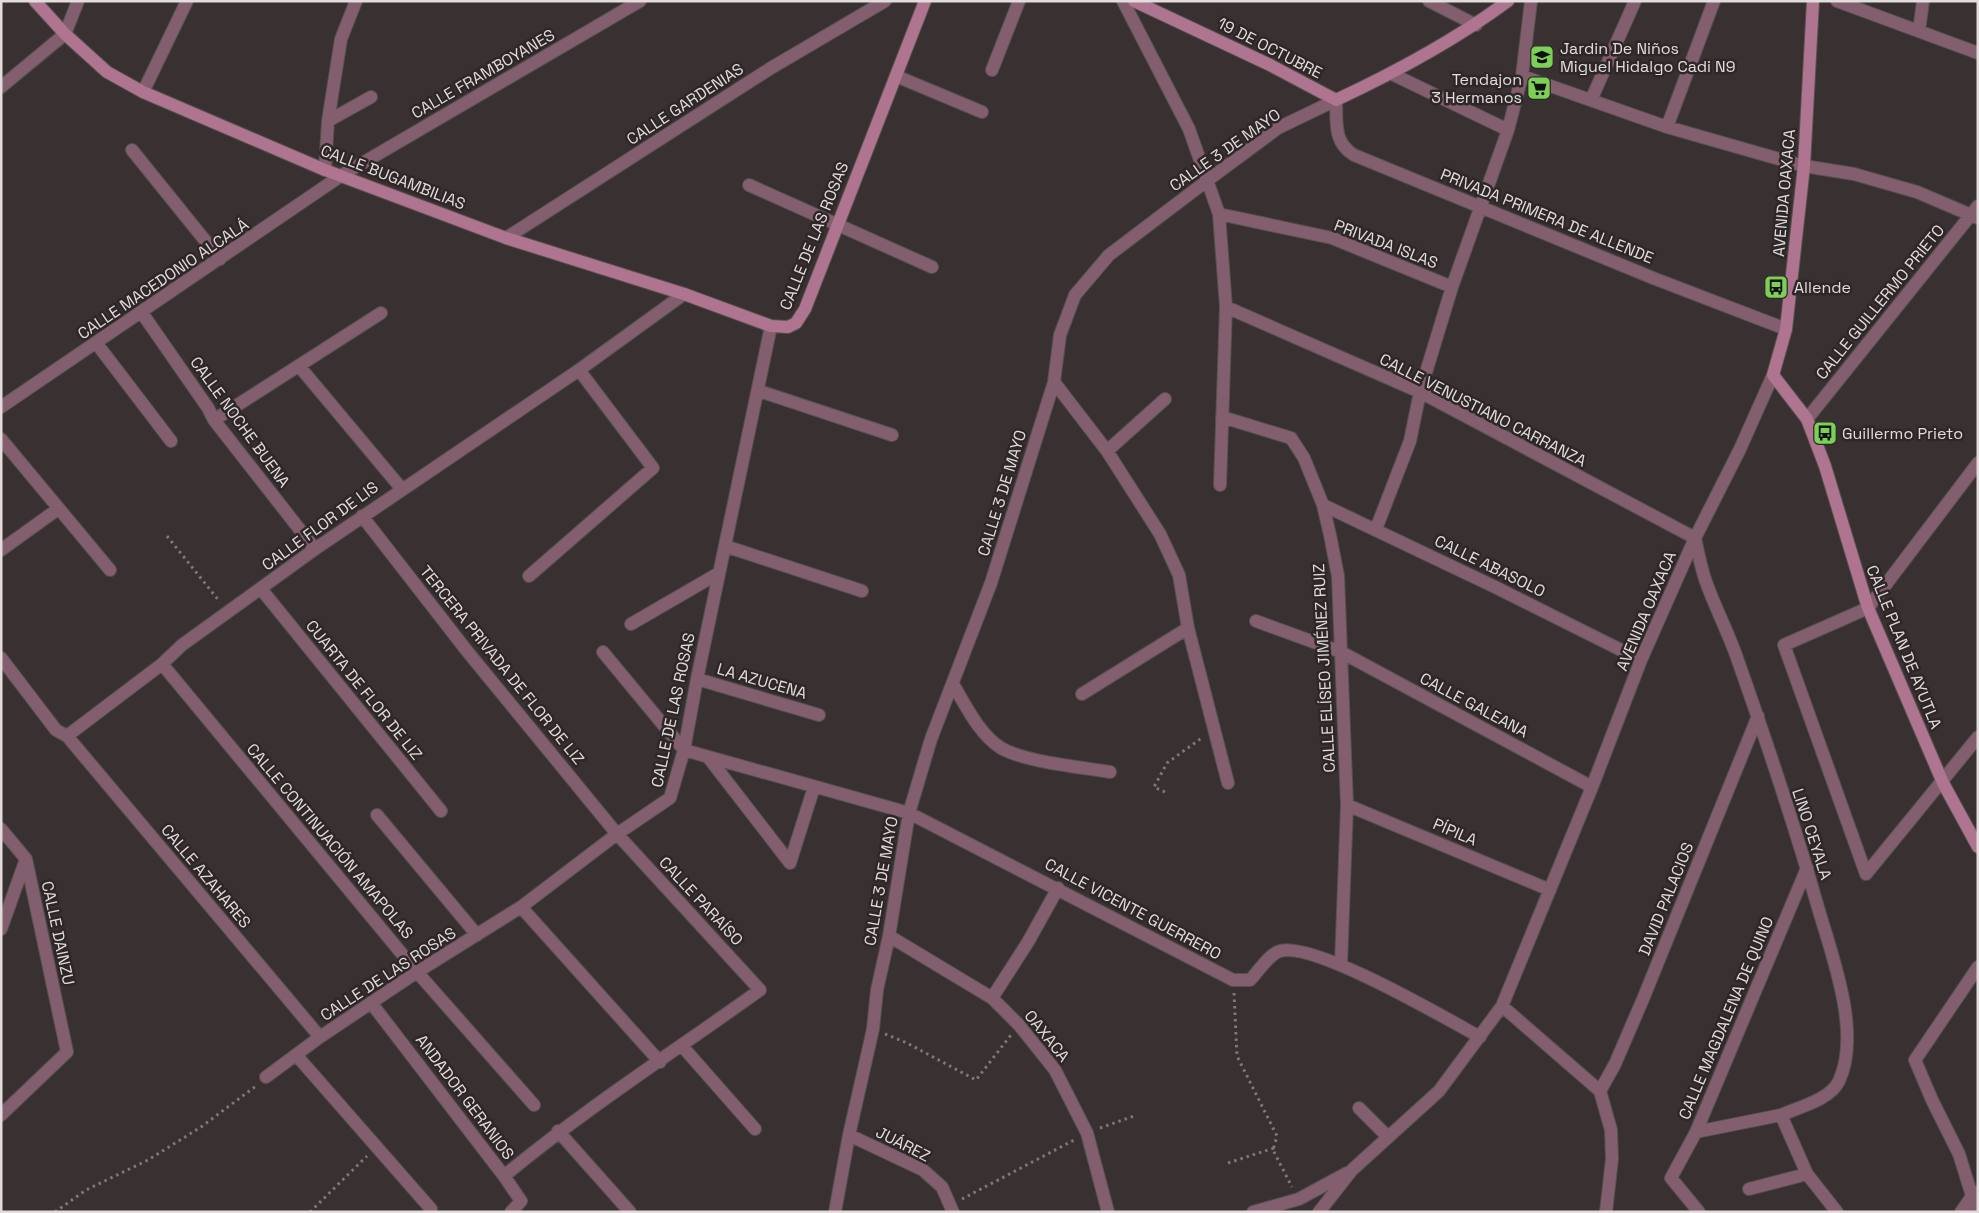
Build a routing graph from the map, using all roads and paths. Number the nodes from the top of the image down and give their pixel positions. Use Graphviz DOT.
graph roads {
  1 [pos="35,1"];
  2 [pos="78,1"];
  3 [pos="187,1"];
  4 [pos="356,1"];
  5 [pos="640,1"];
  6 [pos="885,1"];
  7 [pos="925,1"];
  8 [pos="1019,1"];
  9 [pos="1123,1"];
  10 [pos="1134,1"];
  11 [pos="1429,1"];
  12 [pos="1508,1"];
  13 [pos="1531,1"];
  14 [pos="1635,1"];
  15 [pos="1714,1"];
  16 [pos="1813,1"];
  17 [pos="1837,1"];
  18 [pos="1923,1"];
  19 [pos="1476,25"];
  20 [pos="1919,31"];
  21 [pos="65,34"];
  22 [pos="1978,53"];
  23 [pos="992,70"];
  24 [pos="1392,74"];
  25 [pos="896,76"];
  26 [pos="1522,76"];
  27 [pos="1,87"];
  28 [pos="144,92"];
  29 [pos="371,97"];
  30 [pos="1336,100"];
  31 [pos="1591,100"];
  32 [pos="982,112"];
  33 [pos="328,121"];
  34 [pos="1668,127"];
  35 [pos="1508,130"];
  36 [pos="132,150"];
  37 [pos="1804,166"];
  38 [pos="325,170"];
  39 [pos="342,175"];
  40 [pos="1208,180"];
  41 [pos="749,185"];
  42 [pos="1481,206"];
  43 [pos="1975,213"];
  44 [pos="1219,214"];
  45 [pos="837,224"];
  46 [pos="506,238"];
  47 [pos="220,259"];
  48 [pos="932,267"];
  49 [pos="1452,287"];
  50 [pos="684,294"];
  51 [pos="1226,307"];
  52 [pos="142,313"];
  53 [pos="381,313"];
  54 [pos="771,326"];
  55 [pos="1786,329"];
  56 [pos="97,344"];
  57 [pos="299,366"];
  58 [pos="579,370"];
  59 [pos="1773,375"];
  60 [pos="1054,382"];
  61 [pos="759,390"];
  62 [pos="1420,392"];
  63 [pos="1165,399"];
  64 [pos="1,407"];
  65 [pos="1222,416"];
  66 [pos="1807,419"];
  67 [pos="214,420"];
  68 [pos="892,435"];
  69 [pos="1,439"];
  70 [pos="171,441"];
  71 [pos="1107,451"];
  72 [pos="1978,463"];
  73 [pos="1220,485"];
  74 [pos="401,488"];
  75 [pos="1323,505"];
  76 [pos="58,509"];
  77 [pos="362,516"];
  78 [pos="1376,529"];
  79 [pos="166,536"];
  80 [pos="1694,538"];
  81 [pos="725,546"];
  82 [pos="315,548"];
  83 [pos="1,550"];
  84 [pos="110,570"];
  85 [pos="719,573"];
  86 [pos="529,576"];
  87 [pos="261,588"];
  88 [pos="862,591"];
  89 [pos="1868,608"];
  90 [pos="228,612"];
  91 [pos="1256,622"];
  92 [pos="631,624"];
  93 [pos="1188,628"];
  94 [pos="603,652"];
  95 [pos="1341,652"];
  96 [pos="1,658"];
  97 [pos="1641,660"];
  98 [pos="162,664"];
  99 [pos="697,679"];
  100 [pos="953,684"];
  101 [pos="1082,694"];
  102 [pos="819,715"];
  103 [pos="1758,716"];
  104 [pos="1213,730"];
  105 [pos="67,736"];
  106 [pos="1978,738"];
  107 [pos="684,750"];
  108 [pos="708,757"];
  109 [pos="1110,772"];
  110 [pos="1228,783"];
  111 [pos="1942,783"];
  112 [pos="814,786"];
  113 [pos="1592,787"];
  114 [pos="1165,792"];
  115 [pos="1347,805"];
  116 [pos="441,811"];
  117 [pos="909,813"];
  118 [pos="377,814"];
  119 [pos="1,829"];
  120 [pos="617,834"];
  121 [pos="1978,847"];
  122 [pos="26,859"];
  123 [pos="1807,868"];
  124 [pos="1058,888"];
  125 [pos="1550,890"];
  126 [pos="521,907"];
  127 [pos="1,929"];
  128 [pos="477,935"];
  129 [pos="889,936"];
  130 [pos="1341,964"];
  131 [pos="1978,967"];
  132 [pos="418,972"];
  133 [pos="1233,980"];
  134 [pos="992,998"];
  135 [pos="372,1004"];
  136 [pos="1502,1006"];
  137 [pos="1019,1025"];
  138 [pos="873,1029"];
  139 [pos="320,1037"];
  140 [pos="1480,1037"];
  141 [pos="682,1046"];
  142 [pos="297,1056"];
  143 [pos="660,1062"];
  144 [pos="266,1078"];
  145 [pos="1600,1091"];
  146 [pos="534,1105"];
  147 [pos="1359,1108"];
  148 [pos="1,1115"];
  149 [pos="1781,1115"];
  150 [pos="1134,1116"];
  151 [pos="755,1129"];
  152 [pos="558,1131"];
  153 [pos="1696,1132"];
  154 [pos="1087,1133"];
  155 [pos="848,1135"];
  156 [pos="1388,1137"];
  157 [pos="376,1148"];
  158 [pos="1274,1148"];
  159 [pos="1228,1163"];
  160 [pos="1352,1170"];
  161 [pos="1807,1174"];
  162 [pos="504,1176"];
  163 [pos="1749,1189"];
  164 [pos="1975,1191"];
  165 [pos="1299,1198"];
  166 [pos="431,1209"];
  167 [pos="952,1209"];
  168 [pos="55,1212"];
  169 [pos="310,1212"];
  170 [pos="511,1212"];
  171 [pos="630,1212"];
  172 [pos="835,1212"];
  173 [pos="1108,1212"];
  174 [pos="1252,1212"];
  175 [pos="1319,1212"];
  176 [pos="1606,1212"];
  177 [pos="1699,1212"];
  178 [pos="1837,1212"];
  179 [pos="1961,1212"];
  180 [pos="1978,1212"];
  1 -- 21 [label="street, CALLE BUGAMBILIAS"];
  2 -- 21 [label="street"];
  3 -- 28 [label="street"];
  4 -- 33 [label="street"];
  5 -- 39 [label="street, CALLE FRAMBOYANES"];
  6 -- 46 [label="street, CALLE GARDENIAS"];
  7 -- 25 [label="street, CALLE DE LAS ROSAS"];
  8 -- 23 [label="street"];
  9 -- 40 [label="street"];
  10 -- 30 [label="street, 19 DE OCTUBRE"];
  11 -- 19 [label="street"];
  12 -- 19 [label="street, CALLE 3 DE MAYO"];
  13 -- 26 [label="street"];
  14 -- 31 [label="street"];
  15 -- 34 [label="street"];
  16 -- 37 [label="street, AVENIDA OAXACA"];
  17 -- 20 [label="street"];
  18 -- 20 [label="street"];
  19 -- 24 [label="street, CALLE 3 DE MAYO"];
  20 -- 22 [label="street"];
  21 -- 27 [label="street"];
  21 -- 28 [label="street, CALLE BUGAMBILIAS"];
  24 -- 30 [label="street, CALLE 3 DE MAYO"];
  24 -- 35 [label="street"];
  25 -- 32 [label="street"];
  25 -- 45 [label="street, CALLE DE LAS ROSAS"];
  26 -- 31 [label="street"];
  26 -- 35 [label="street"];
  28 -- 38 [label="street, CALLE BUGAMBILIAS"];
  29 -- 33 [label="street"];
  30 -- 40 [label="street, CALLE 3 DE MAYO"];
  30 -- 42 [label="street, PRIVADA PRIMERA DE ALLENDE"];
  31 -- 34 [label="street"];
  33 -- 38 [label="street"];
  34 -- 37 [label="street"];
  35 -- 42 [label="street"];
  36 -- 47 [label="street"];
  37 -- 43 [label="street"];
  37 -- 55 [label="street, AVENIDA OAXACA"];
  38 -- 39 [label="street, CALLE BUGAMBILIAS"];
  39 -- 46 [label="street, CALLE BUGAMBILIAS"];
  39 -- 47 [label="street, CALLE MACEDONIO ALCALÁ"];
  40 -- 44 [label="street"];
  40 -- 60 [label="street, CALLE 3 DE MAYO"];
  41 -- 45 [label="street"];
  42 -- 49 [label="street"];
  42 -- 55 [label="street, PRIVADA PRIMERA DE ALLENDE"];
  43 -- 66 [label="street, CALLE GUILLERMO PRIETO"];
  44 -- 49 [label="street, PRIVADA ISLAS"];
  44 -- 51 [label="street"];
  45 -- 48 [label="street"];
  45 -- 54 [label="street, CALLE DE LAS ROSAS"];
  46 -- 50 [label="street, CALLE BUGAMBILIAS"];
  47 -- 52 [label="street, CALLE MACEDONIO ALCALÁ"];
  49 -- 62 [label="street"];
  50 -- 54 [label="street, CALLE BUGAMBILIAS"];
  50 -- 58 [label="street, CALLE FLOR DE LIS"];
  51 -- 62 [label="street, CALLE VENUSTIANO CARRANZA"];
  51 -- 65 [label="street"];
  52 -- 56 [label="street, CALLE MACEDONIO ALCALÁ"];
  52 -- 67 [label="street, CALLE NOCHE BUENA"];
  53 -- 57 [label="street"];
  54 -- 61 [label="street, CALLE DE LAS ROSAS"];
  55 -- 59 [label="street, AVENIDA OAXACA"];
  56 -- 64 [label="street, CALLE MACEDONIO ALCALÁ"];
  56 -- 70 [label="street"];
  57 -- 67 [label="street"];
  57 -- 74 [label="street"];
  58 -- 74 [label="street, CALLE FLOR DE LIS"];
  58 -- 86 [label="street"];
  59 -- 66 [label="street, CALLE PLAN DE AYUTLA"];
  59 -- 80 [label="street, AVENIDA OAXACA"];
  60 -- 71 [label="street"];
  60 -- 100 [label="street, CALLE 3 DE MAYO"];
  61 -- 68 [label="street"];
  61 -- 81 [label="street, CALLE DE LAS ROSAS"];
  62 -- 78 [label="street"];
  62 -- 80 [label="street, CALLE VENUSTIANO CARRANZA"];
  63 -- 71 [label="street"];
  65 -- 73 [label="street"];
  65 -- 75 [label="street, CALLE ELÍSEO JIMÉNEZ RUIZ"];
  66 -- 89 [label="street, CALLE PLAN DE AYUTLA"];
  67 -- 82 [label="street, CALLE NOCHE BUENA"];
  69 -- 76 [label="street"];
  71 -- 93 [label="street"];
  72 -- 89 [label="street"];
  74 -- 77 [label="street, CALLE FLOR DE LIS"];
  75 -- 78 [label="street, CALLE ABASOLO"];
  75 -- 95 [label="street, CALLE ELÍSEO JIMÉNEZ RUIZ"];
  76 -- 83 [label="street"];
  76 -- 84 [label="street"];
  77 -- 82 [label="street, CALLE FLOR DE LIS"];
  77 -- 120 [label="street, TERCERA PRIVADA DE FLOR DE LIZ"];
  78 -- 97 [label="street, CALLE ABASOLO"];
  79 -- 90 [label="path"];
  80 -- 97 [label="street, AVENIDA OAXACA"];
  80 -- 103 [label="street, LINO CEYALA"];
  81 -- 85 [label="street, CALLE DE LAS ROSAS"];
  81 -- 88 [label="street"];
  82 -- 87 [label="street, CALLE FLOR DE LIS"];
  85 -- 92 [label="street"];
  85 -- 99 [label="street, CALLE DE LAS ROSAS"];
  87 -- 90 [label="street, CALLE FLOR DE LIS"];
  87 -- 116 [label="street, CUARTA DE FLOR DE LIZ"];
  89 -- 111 [label="street, CALLE PLAN DE AYUTLA"];
  89 -- 111 [label="street"];
  90 -- 98 [label="street, CALLE FLOR DE LIS"];
  91 -- 95 [label="street, CALLE GALEANA"];
  93 -- 101 [label="street"];
  93 -- 104 [label="street"];
  94 -- 107 [label="street"];
  95 -- 113 [label="street, CALLE GALEANA"];
  95 -- 115 [label="street, CALLE ELÍSEO JIMÉNEZ RUIZ"];
  96 -- 105 [label="street"];
  97 -- 113 [label="street, AVENIDA OAXACA"];
  98 -- 105 [label="street, CALLE FLOR DE LIS"];
  98 -- 132 [label="street, CALLE CONTINUACIÓN AMAPOLAS"];
  99 -- 102 [label="street, LA AZUCENA"];
  99 -- 107 [label="street, CALLE DE LAS ROSAS"];
  100 -- 109 [label="street"];
  100 -- 117 [label="street, CALLE 3 DE MAYO"];
  103 -- 123 [label="street, LINO CEYALA"];
  103 -- 145 [label="street, DAVID PALACIOS"];
  104 -- 110 [label="street"];
  104 -- 114 [label="path"];
  105 -- 139 [label="street, CALLE AZAHARES"];
  106 -- 111 [label="street"];
  107 -- 108 [label="street, CALLE VICENTE GUERRERO"];
  107 -- 120 [label="street, CALLE DE LAS ROSAS"];
  108 -- 112 [label="street, CALLE VICENTE GUERRERO"];
  108 -- 112 [label="street"];
  111 -- 121 [label="street, CALLE PLAN DE AYUTLA"];
  112 -- 117 [label="street, CALLE VICENTE GUERRERO"];
  113 -- 125 [label="street, AVENIDA OAXACA"];
  115 -- 125 [label="street, PÍPILA"];
  115 -- 130 [label="street, CALLE ELÍSEO JIMÉNEZ RUIZ"];
  117 -- 124 [label="street, CALLE VICENTE GUERRERO"];
  117 -- 129 [label="street, CALLE 3 DE MAYO"];
  118 -- 128 [label="street"];
  119 -- 122 [label="street, CALLE DAINZU"];
  120 -- 126 [label="street, CALLE DE LAS ROSAS"];
  120 -- 141 [label="street, CALLE PARAÍSO"];
  122 -- 127 [label="street"];
  122 -- 148 [label="street, CALLE DAINZU"];
  123 -- 149 [label="street, LINO CEYALA"];
  123 -- 153 [label="street, CALLE MAGDALENA DE QUINO"];
  124 -- 133 [label="street, CALLE VICENTE GUERRERO"];
  124 -- 134 [label="street"];
  125 -- 136 [label="street, AVENIDA OAXACA"];
  126 -- 128 [label="street, CALLE DE LAS ROSAS"];
  126 -- 143 [label="street"];
  128 -- 132 [label="street, CALLE DE LAS ROSAS"];
  129 -- 134 [label="street, OAXACA"];
  129 -- 138 [label="street, CALLE 3 DE MAYO"];
  130 -- 133 [label="street, CALLE VICENTE GUERRERO"];
  130 -- 140 [label="street"];
  131 -- 164 [label="street"];
  132 -- 135 [label="street, CALLE DE LAS ROSAS"];
  132 -- 146 [label="street, CALLE CONTINUACIÓN AMAPOLAS"];
  133 -- 158 [label="path"];
  134 -- 137 [label="street, OAXACA"];
  135 -- 139 [label="street, CALLE DE LAS ROSAS"];
  135 -- 162 [label="street, ANDADOR GERANIOS"];
  136 -- 140 [label="street, AVENIDA OAXACA"];
  136 -- 145 [label="street"];
  137 -- 138 [label="path"];
  137 -- 154 [label="street, OAXACA"];
  138 -- 155 [label="street, CALLE 3 DE MAYO"];
  139 -- 142 [label="street, CALLE DE LAS ROSAS"];
  140 -- 156 [label="street, AVENIDA OAXACA"];
  141 -- 143 [label="street"];
  141 -- 151 [label="street"];
  142 -- 144 [label="street, CALLE DE LAS ROSAS"];
  142 -- 157 [label="street"];
  143 -- 152 [label="street"];
  144 -- 168 [label="path"];
  145 -- 176 [label="street"];
  147 -- 156 [label="street"];
  149 -- 153 [label="street, LINO CEYALA"];
  149 -- 161 [label="street"];
  150 -- 154 [label="path"];
  152 -- 162 [label="street"];
  152 -- 171 [label="street"];
  153 -- 177 [label="street, CALLE MAGDALENA DE QUINO"];
  154 -- 167 [label="path"];
  154 -- 173 [label="street, OAXACA"];
  155 -- 167 [label="street, JUÁREZ"];
  155 -- 172 [label="street, CALLE 3 DE MAYO"];
  156 -- 160 [label="street, AVENIDA OAXACA"];
  157 -- 166 [label="street"];
  157 -- 169 [label="path"];
  158 -- 159 [label="path"];
  158 -- 165 [label="path"];
  160 -- 165 [label="street"];
  160 -- 175 [label="street"];
  161 -- 163 [label="street"];
  161 -- 178 [label="street"];
  162 -- 170 [label="street, ANDADOR GERANIOS"];
  164 -- 179 [label="street"];
  164 -- 180 [label="street"];
  165 -- 174 [label="street"];
}
